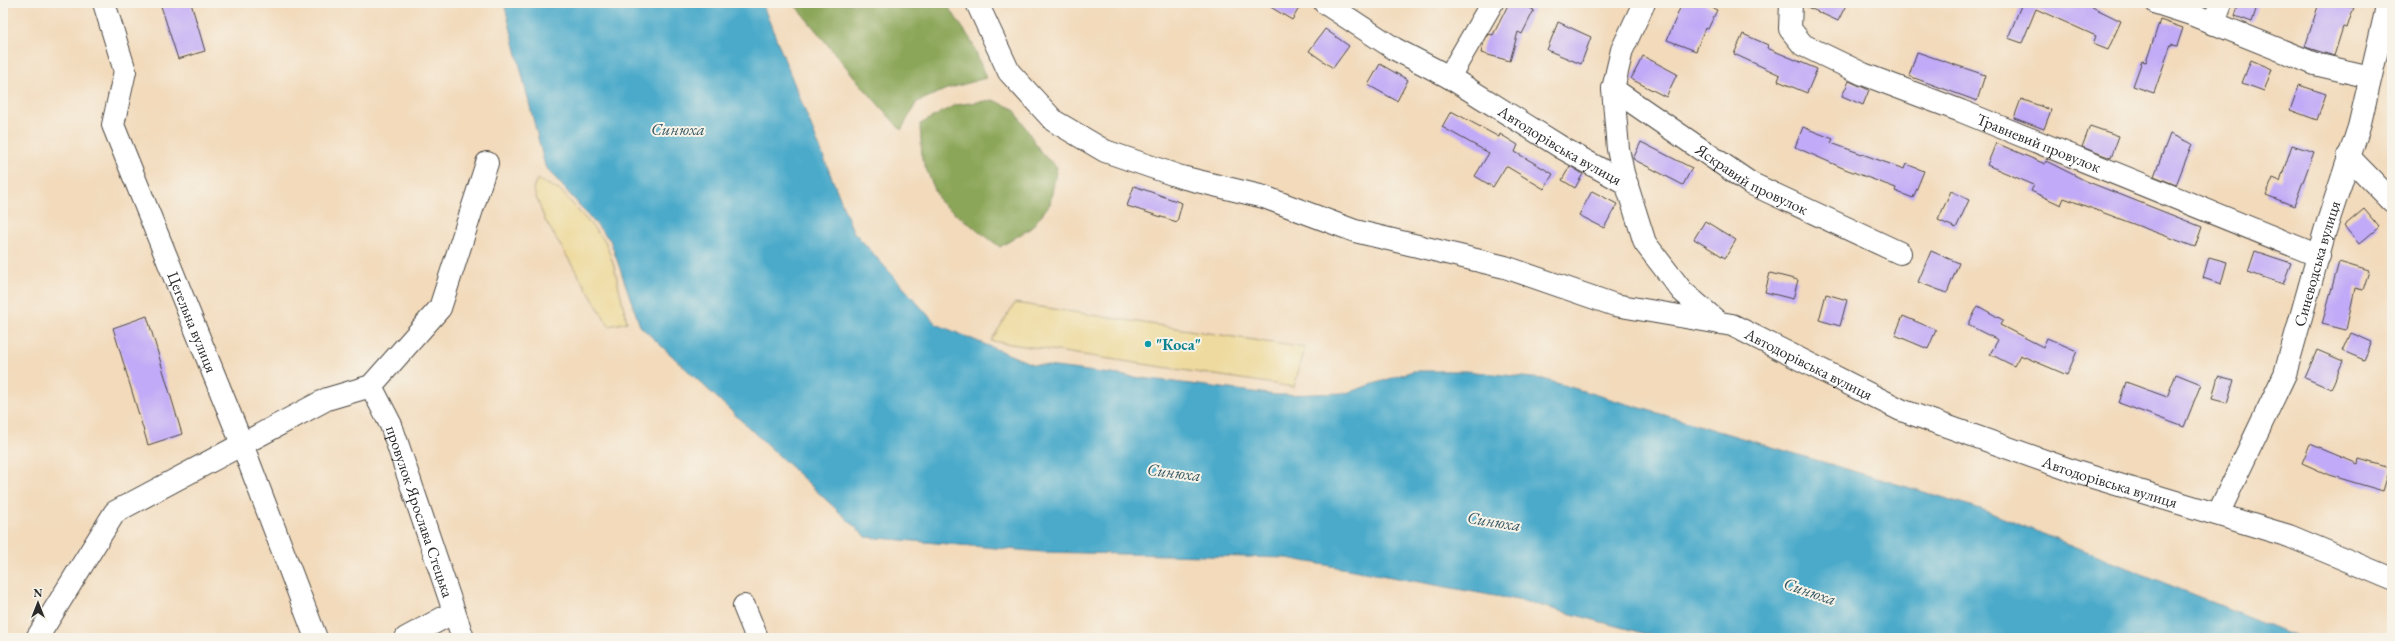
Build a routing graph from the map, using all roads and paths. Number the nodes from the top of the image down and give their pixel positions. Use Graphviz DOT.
graph roads {
  1 [pos="104,3"];
  2 [pos="1325,3"];
  3 [pos="1492,3"];
  4 [pos="1644,3"];
  5 [pos="1790,3"];
  6 [pos="2157,3"];
  7 [pos="2221,3"];
  8 [pos="979,4"];
  9 [pos="2388,11"];
  10 [pos="2213,24"];
  11 [pos="1449,78"];
  12 [pos="2370,78"];
  13 [pos="1613,89"];
  14 [pos="2348,156"];
  15 [pos="487,163"];
  16 [pos="1627,184"];
  17 [pos="2392,201"];
  18 [pos="1900,253"];
  19 [pos="2319,256"];
  20 [pos="1719,323"];
  21 [pos="371,386"];
  22 [pos="242,444"];
  23 [pos="2218,514"];
  24 [pos="2392,579"];
  25 [pos="744,606"];
  26 [pos="454,612"];
  27 [pos="37,638"];
  28 [pos="316,638"];
  29 [pos="406,638"];
  30 [pos="463,638"];
  31 [pos="757,638"];
  1 -- 22 [label="street, Цегельна вулиця"];
  2 -- 11 [label="street, Автодорівська вулиця"];
  3 -- 11 [label="street"];
  4 -- 13 [label="street"];
  5 -- 19 [label="street, Травневий провулок"];
  6 -- 10 [label="street"];
  7 -- 10 [label="street"];
  8 -- 20 [label="street"];
  9 -- 12 [label="street, Синеводська вулиця"];
  10 -- 12 [label="street"];
  11 -- 16 [label="street, Автодорівська вулиця"];
  12 -- 14 [label="street, Синеводська вулиця"];
  13 -- 16 [label="street"];
  13 -- 18 [label="street, Яскравий провулок"];
  14 -- 17 [label="street"];
  14 -- 19 [label="street, Синеводська вулиця"];
  15 -- 21 [label="street"];
  16 -- 20 [label="street, Автодорівська вулиця"];
  19 -- 23 [label="street, Синеводська вулиця"];
  20 -- 23 [label="street, Автодорівська вулиця"];
  21 -- 22 [label="street"];
  21 -- 26 [label="street, провулок Ярослава Стецька"];
  22 -- 27 [label="street"];
  22 -- 28 [label="street, Цегельна вулиця"];
  23 -- 24 [label="street, Автодорівська вулиця"];
  25 -- 31 [label="street"];
  26 -- 29 [label="street"];
  26 -- 30 [label="street, провулок Ярослава Стецька"];
}
